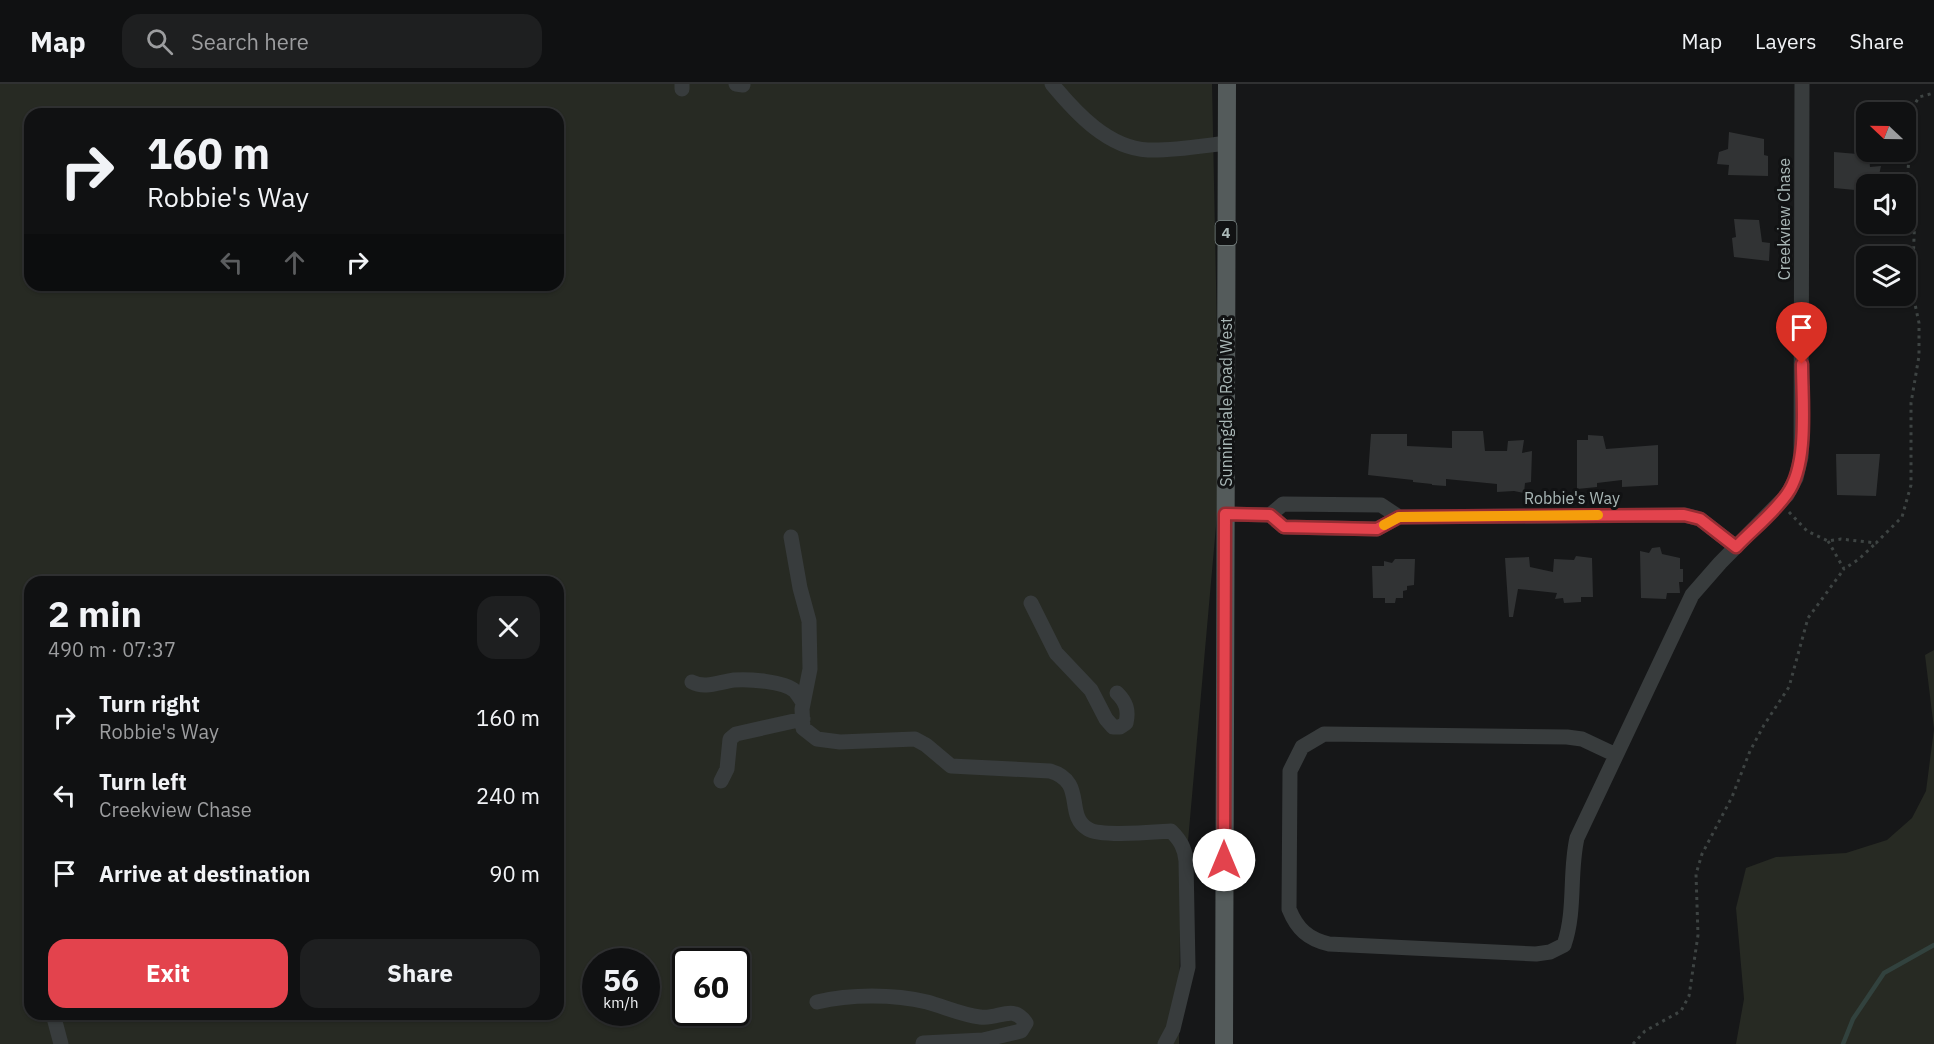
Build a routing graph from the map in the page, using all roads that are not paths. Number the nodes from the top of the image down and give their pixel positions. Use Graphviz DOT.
graph roads {
  1 [pos="1052,84"];
  2 [pos="1227,84"];
  3 [pos="1802,84"];
  4 [pos="1227,143"];
  5 [pos="1225,514"];
  6 [pos="1270,515"];
  7 [pos="1399,517"];
  8 [pos="791,537"];
  9 [pos="1736,547"];
  10 [pos="1031,603"];
  11 [pos="692,682"];
  12 [pos="1117,693"];
  13 [pos="803,703"];
  14 [pos="802,719"];
  15 [pos="1616,754"];
  16 [pos="721,781"];
  17 [pos="817,1002"];
  18 [pos="55,1020"];
  19 [pos="923,1043"];
  20 [pos="61,1044"];
  21 [pos="1166,1044"];
  22 [pos="1224,1044"];
  1 -- 4 [label="street"];
  2 -- 4 [label="main road, Sunningdale Road West / 4"];
  3 -- 9 [label="street, Creekview Chase"];
  4 -- 5 [label="main road, Sunningdale Road West / 4"];
  5 -- 6 [label="street, Robbie's Way"];
  5 -- 22 [label="main road, Sunningdale Road West / 4"];
  6 -- 7 [label="street, Robbie's Way"];
  6 -- 7 [label="street, Robbie's Way"];
  7 -- 9 [label="street, Robbie's Way"];
  8 -- 13 [label="street"];
  9 -- 15 [label="street, Creekview Chase"];
  10 -- 12 [label="street"];
  11 -- 13 [label="street"];
  13 -- 14 [label="street"];
  14 -- 16 [label="street"];
  14 -- 21 [label="street"];
  15 -- 15 [label="street, Creekview Chase"];
  17 -- 19 [label="street"];
  18 -- 20 [label="street"];
}
